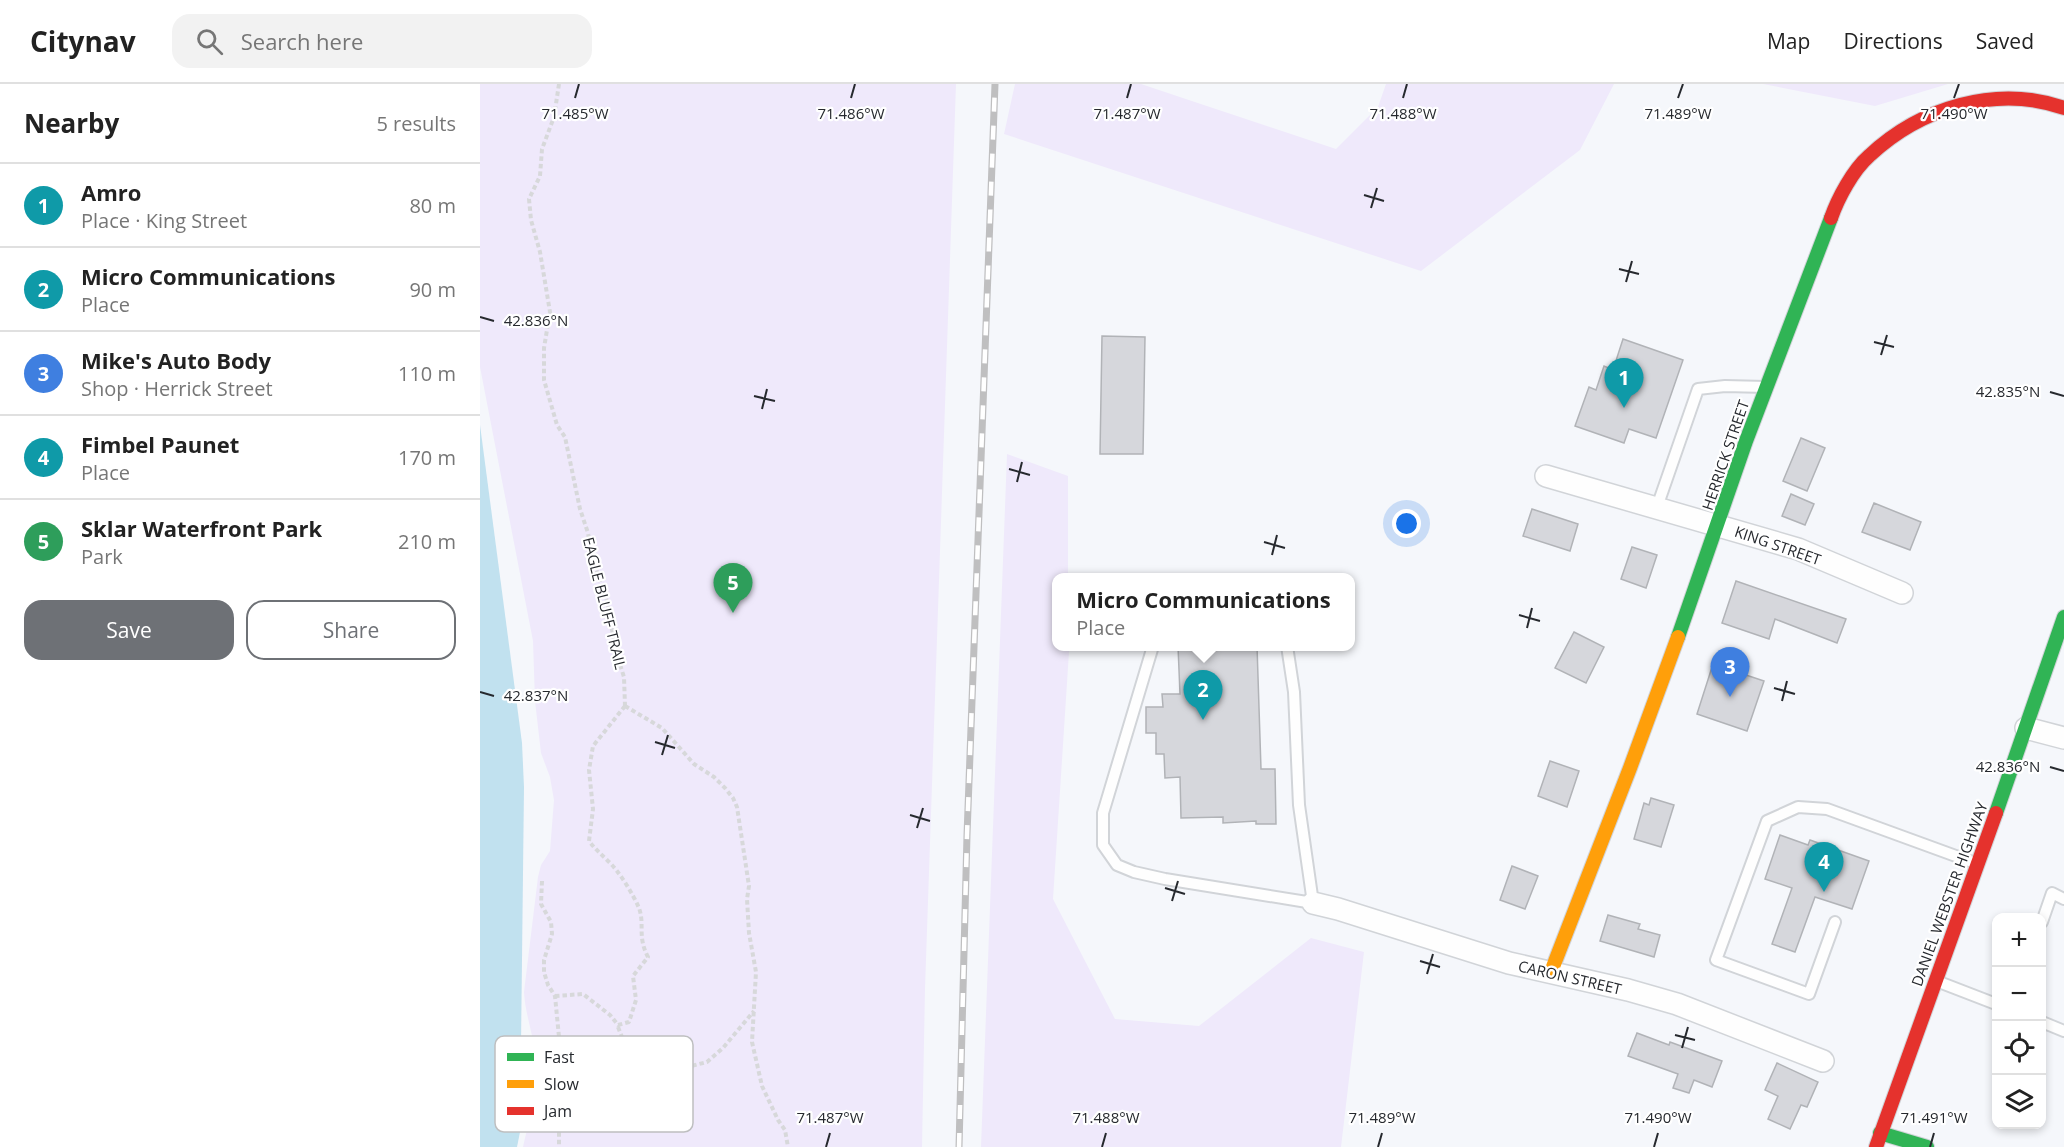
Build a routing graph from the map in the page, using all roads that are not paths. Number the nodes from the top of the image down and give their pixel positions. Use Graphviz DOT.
graph roads {
  1 [pos="2064,108"];
  2 [pos="1766,387"];
  3 [pos="1546,476"];
  4 [pos="1657,507"];
  5 [pos="1718,525"];
  6 [pos="1902,593"];
  7 [pos="2064,617"];
  8 [pos="1151,651"];
  9 [pos="1288,651"];
  10 [pos="2026,728"];
  11 [pos="2064,738"];
  12 [pos="1978,864"];
  13 [pos="2064,899"];
  14 [pos="1313,903"];
  15 [pos="2045,913"];
  16 [pos="1835,922"];
  17 [pos="1551,972"];
  18 [pos="1936,980"];
  19 [pos="1992,1002"];
  20 [pos="2046,1024"];
  21 [pos="2064,1031"];
  22 [pos="1823,1061"];
  23 [pos="1878,1140"];
  24 [pos="1927,1147"];
  1 -- 2 [label="street, HERRICK STREET"];
  2 -- 4 [label="lane"];
  2 -- 5 [label="street, HERRICK STREET"];
  3 -- 4 [label="street, KING STREET"];
  4 -- 5 [label="street, KING STREET"];
  5 -- 6 [label="street, KING STREET"];
  5 -- 17 [label="street, HERRICK STREET"];
  7 -- 10 [label="street, DANIEL WEBSTER HIGHWAY"];
  8 -- 14 [label="lane"];
  9 -- 14 [label="lane"];
  10 -- 11 [label="street"];
  10 -- 12 [label="street, DANIEL WEBSTER HIGHWAY"];
  12 -- 16 [label="lane"];
  12 -- 18 [label="street, DANIEL WEBSTER HIGHWAY"];
  13 -- 15 [label="lane"];
  14 -- 17 [label="street, CARON STREET"];
  17 -- 22 [label="street, CARON STREET"];
  18 -- 19 [label="lane"];
  18 -- 23 [label="street, DANIEL WEBSTER HIGHWAY"];
  20 -- 21 [label="lane"];
  23 -- 24 [label="street"];
}
